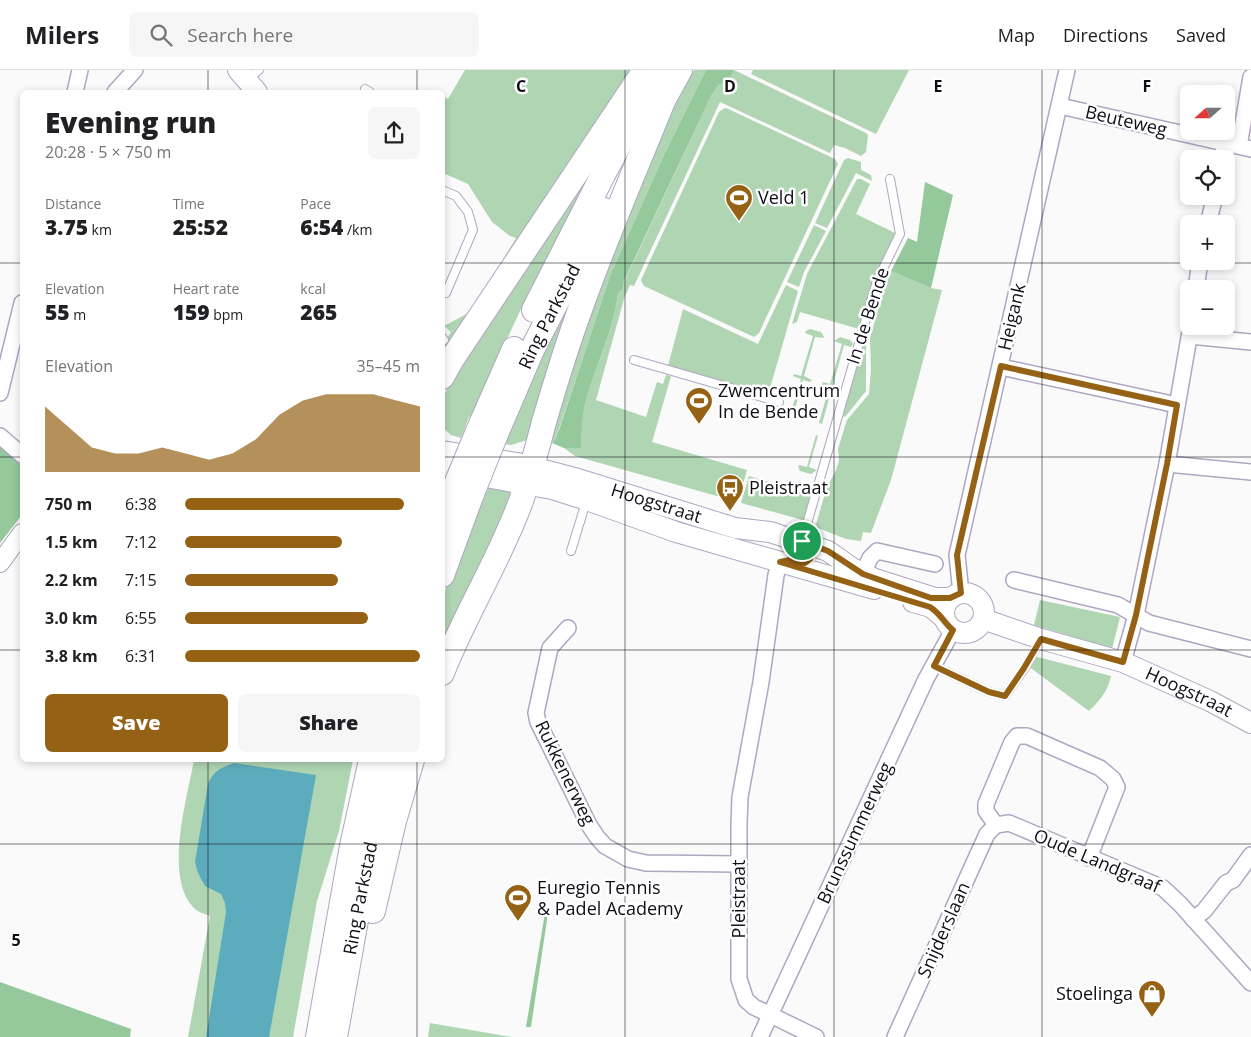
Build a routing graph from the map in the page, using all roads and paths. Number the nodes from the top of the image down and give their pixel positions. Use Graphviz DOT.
graph roads {
  1 [pos="80,70"];
  2 [pos="136,70"];
  3 [pos="646,70"];
  4 [pos="660,70"];
  5 [pos="680,70"];
  6 [pos="1067,70"];
  7 [pos="1251,77"];
  8 [pos="75,90"];
  9 [pos="116,90"];
  10 [pos="665,96"];
  11 [pos="1060,106"];
  12 [pos="1238,146"];
  13 [pos="890,178"];
  14 [pos="445,191"];
  15 [pos="445,291"];
  16 [pos="20,311"];
  17 [pos="1189,335"];
  18 [pos="1212,335"];
  19 [pos="1251,342"];
  20 [pos="634,360"];
  21 [pos="1001,366"];
  22 [pos="445,371"];
  23 [pos="0,393"];
  24 [pos="779,402"];
  25 [pos="1177,405"];
  26 [pos="487,433"];
  27 [pos="0,436"];
  28 [pos="445,452"];
  29 [pos="20,453"];
  30 [pos="1167,464"];
  31 [pos="445,469"];
  32 [pos="1251,472"];
  33 [pos="529,476"];
  34 [pos="464,490"];
  35 [pos="587,500"];
  36 [pos="445,519"];
  37 [pos="20,536"];
  38 [pos="800,541"];
  39 [pos="571,551"];
  40 [pos="775,561"];
  41 [pos="0,563"];
  42 [pos="445,563"];
  43 [pos="936,564"];
  44 [pos="863,574"];
  45 [pos="1014,580"];
  46 [pos="955,595"];
  47 [pos="1136,615"];
  48 [pos="983,618"];
  49 [pos="948,624"];
  50 [pos="568,628"];
  51 [pos="1041,639"];
  52 [pos="1251,649"];
  53 [pos="1123,662"];
  54 [pos="445,666"];
  55 [pos="934,666"];
  56 [pos="1250,719"];
  57 [pos="359,762"];
  58 [pos="371,762"];
  59 [pos="389,762"];
  60 [pos="411,762"];
  61 [pos="996,825"];
  62 [pos="352,846"];
  63 [pos="1251,855"];
  64 [pos="1089,858"];
  65 [pos="739,864"];
  66 [pos="1193,919"];
  67 [pos="1251,982"];
  68 [pos="770,1015"];
  69 [pos="330,1033"];
  70 [pos="760,1037"];
  71 [pos="816,1037"];
  72 [pos="895,1037"];
  1 -- 8 [label="street"];
  2 -- 9 [label="street"];
  3 -- 22 [label="highway"];
  4 -- 26 [label="highway, Ring Parkstad"];
  5 -- 10 [label="highway, Ring Parkstad"];
  6 -- 11 [label="street, Heigank"];
  7 -- 12 [label="street"];
  10 -- 26 [label="highway, Ring Parkstad"];
  10 -- 33 [label="highway"];
  11 -- 12 [label="street, Beuteweg"];
  11 -- 21 [label="street, Heigank"];
  13 -- 38 [label="lane, In de Bende"];
  14 -- 15 [label="lane"];
  16 -- 23 [label="street"];
  17 -- 25 [label="street"];
  18 -- 19 [label="street"];
  20 -- 24 [label="lane"];
  21 -- 25 [label="street"];
  21 -- 46 [label="street, Heigank"];
  25 -- 30 [label="street"];
  26 -- 34 [label="highway, Ring Parkstad, bridge"];
  27 -- 29 [label="street"];
  28 -- 33 [label="main road, Hoogstraat"];
  30 -- 32 [label="street"];
  30 -- 47 [label="street"];
  31 -- 33 [label="main road, Hoogstraat"];
  33 -- 35 [label="main road, Hoogstraat"];
  33 -- 38 [label="main road, Hoogstraat"];
  33 -- 54 [label="highway"];
  34 -- 36 [label="highway, Ring Parkstad"];
  34 -- 42 [label="highway, Ring Parkstad"];
  35 -- 39 [label="lane"];
  35 -- 40 [label="main road, Hoogstraat"];
  37 -- 41 [label="street"];
  38 -- 40 [label="main road"];
  38 -- 44 [label="main road, Hoogstraat"];
  40 -- 49 [label="main road, Hoogstraat"];
  40 -- 65 [label="street, Pleistraat"];
  43 -- 44 [label="street"];
  44 -- 46 [label="main road, Hoogstraat"];
  45 -- 47 [label="street"];
  46 -- 48 [label="main road"];
  46 -- 49 [label="main road"];
  47 -- 52 [label="street"];
  47 -- 53 [label="street"];
  48 -- 49 [label="main road"];
  48 -- 51 [label="main road, Hoogstraat"];
  49 -- 55 [label="street, Brunssummerweg"];
  50 -- 65 [label="street, Rukkenerweg"];
  51 -- 53 [label="main road, Hoogstraat"];
  51 -- 55 [label="lane"];
  53 -- 56 [label="main road, Hoogstraat"];
  55 -- 68 [label="street, Brunssummerweg"];
  57 -- 62 [label="highway"];
  58 -- 62 [label="highway, Ring Parkstad"];
  59 -- 69 [label="highway, Ring Parkstad"];
  60 -- 69 [label="highway"];
  61 -- 64 [label="street, Oude Landgraaf"];
  61 -- 64 [label="street"];
  61 -- 72 [label="street, Snijderslaan"];
  62 -- 69 [label="highway, Ring Parkstad"];
  63 -- 66 [label="street"];
  64 -- 66 [label="street, Oude Landgraaf"];
  65 -- 68 [label="street, Pleistraat"];
  66 -- 67 [label="street, Oude Landgraaf"];
  68 -- 70 [label="street, Brunssummerweg"];
  68 -- 71 [label="street, Pleistraat"];
}
